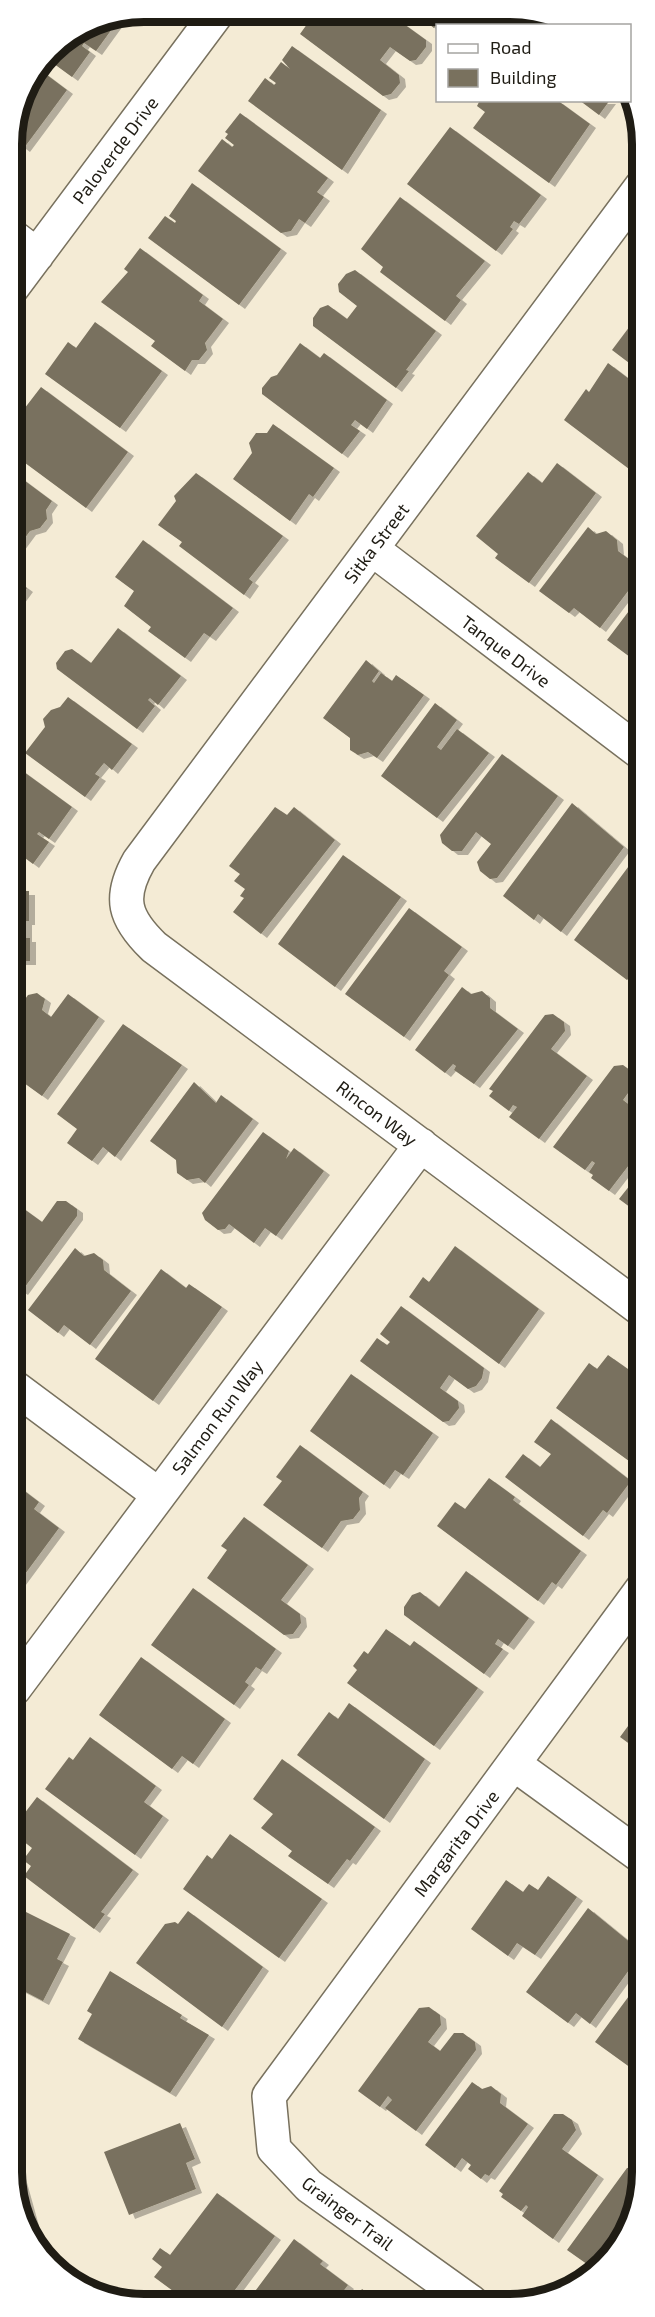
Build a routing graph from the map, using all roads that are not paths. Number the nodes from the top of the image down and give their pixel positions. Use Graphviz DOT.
graph roads {
  1 [pos="209,23"];
  2 [pos="633,198"];
  3 [pos="25,246"];
  4 [pos="372,549"];
  5 [pos="633,747"];
  6 [pos="126,905"];
  7 [pos="421,1146"];
  8 [pos="632,1303"];
  9 [pos="22,1393"];
  10 [pos="159,1495"];
  11 [pos="632,1602"];
  12 [pos="22,1678"];
  13 [pos="514,1764"];
  14 [pos="632,1850"];
  15 [pos="269,2096"];
  16 [pos="460,2294"];
  1 -- 3 [label="street, Paloverde Drive"];
  2 -- 4 [label="street, Sitka Street"];
  4 -- 5 [label="street, Tanque Drive"];
  4 -- 6 [label="street, Sitka Street"];
  6 -- 7 [label="street, Rincon Way"];
  7 -- 8 [label="street, Rincon Way"];
  7 -- 10 [label="street, Salmon Run Way"];
  9 -- 10 [label="street"];
  10 -- 12 [label="street, Salmon Run Way"];
  11 -- 13 [label="street, Margarita Drive"];
  13 -- 14 [label="street"];
  13 -- 15 [label="street, Margarita Drive"];
  15 -- 16 [label="street, Grainger Trail"];
}
